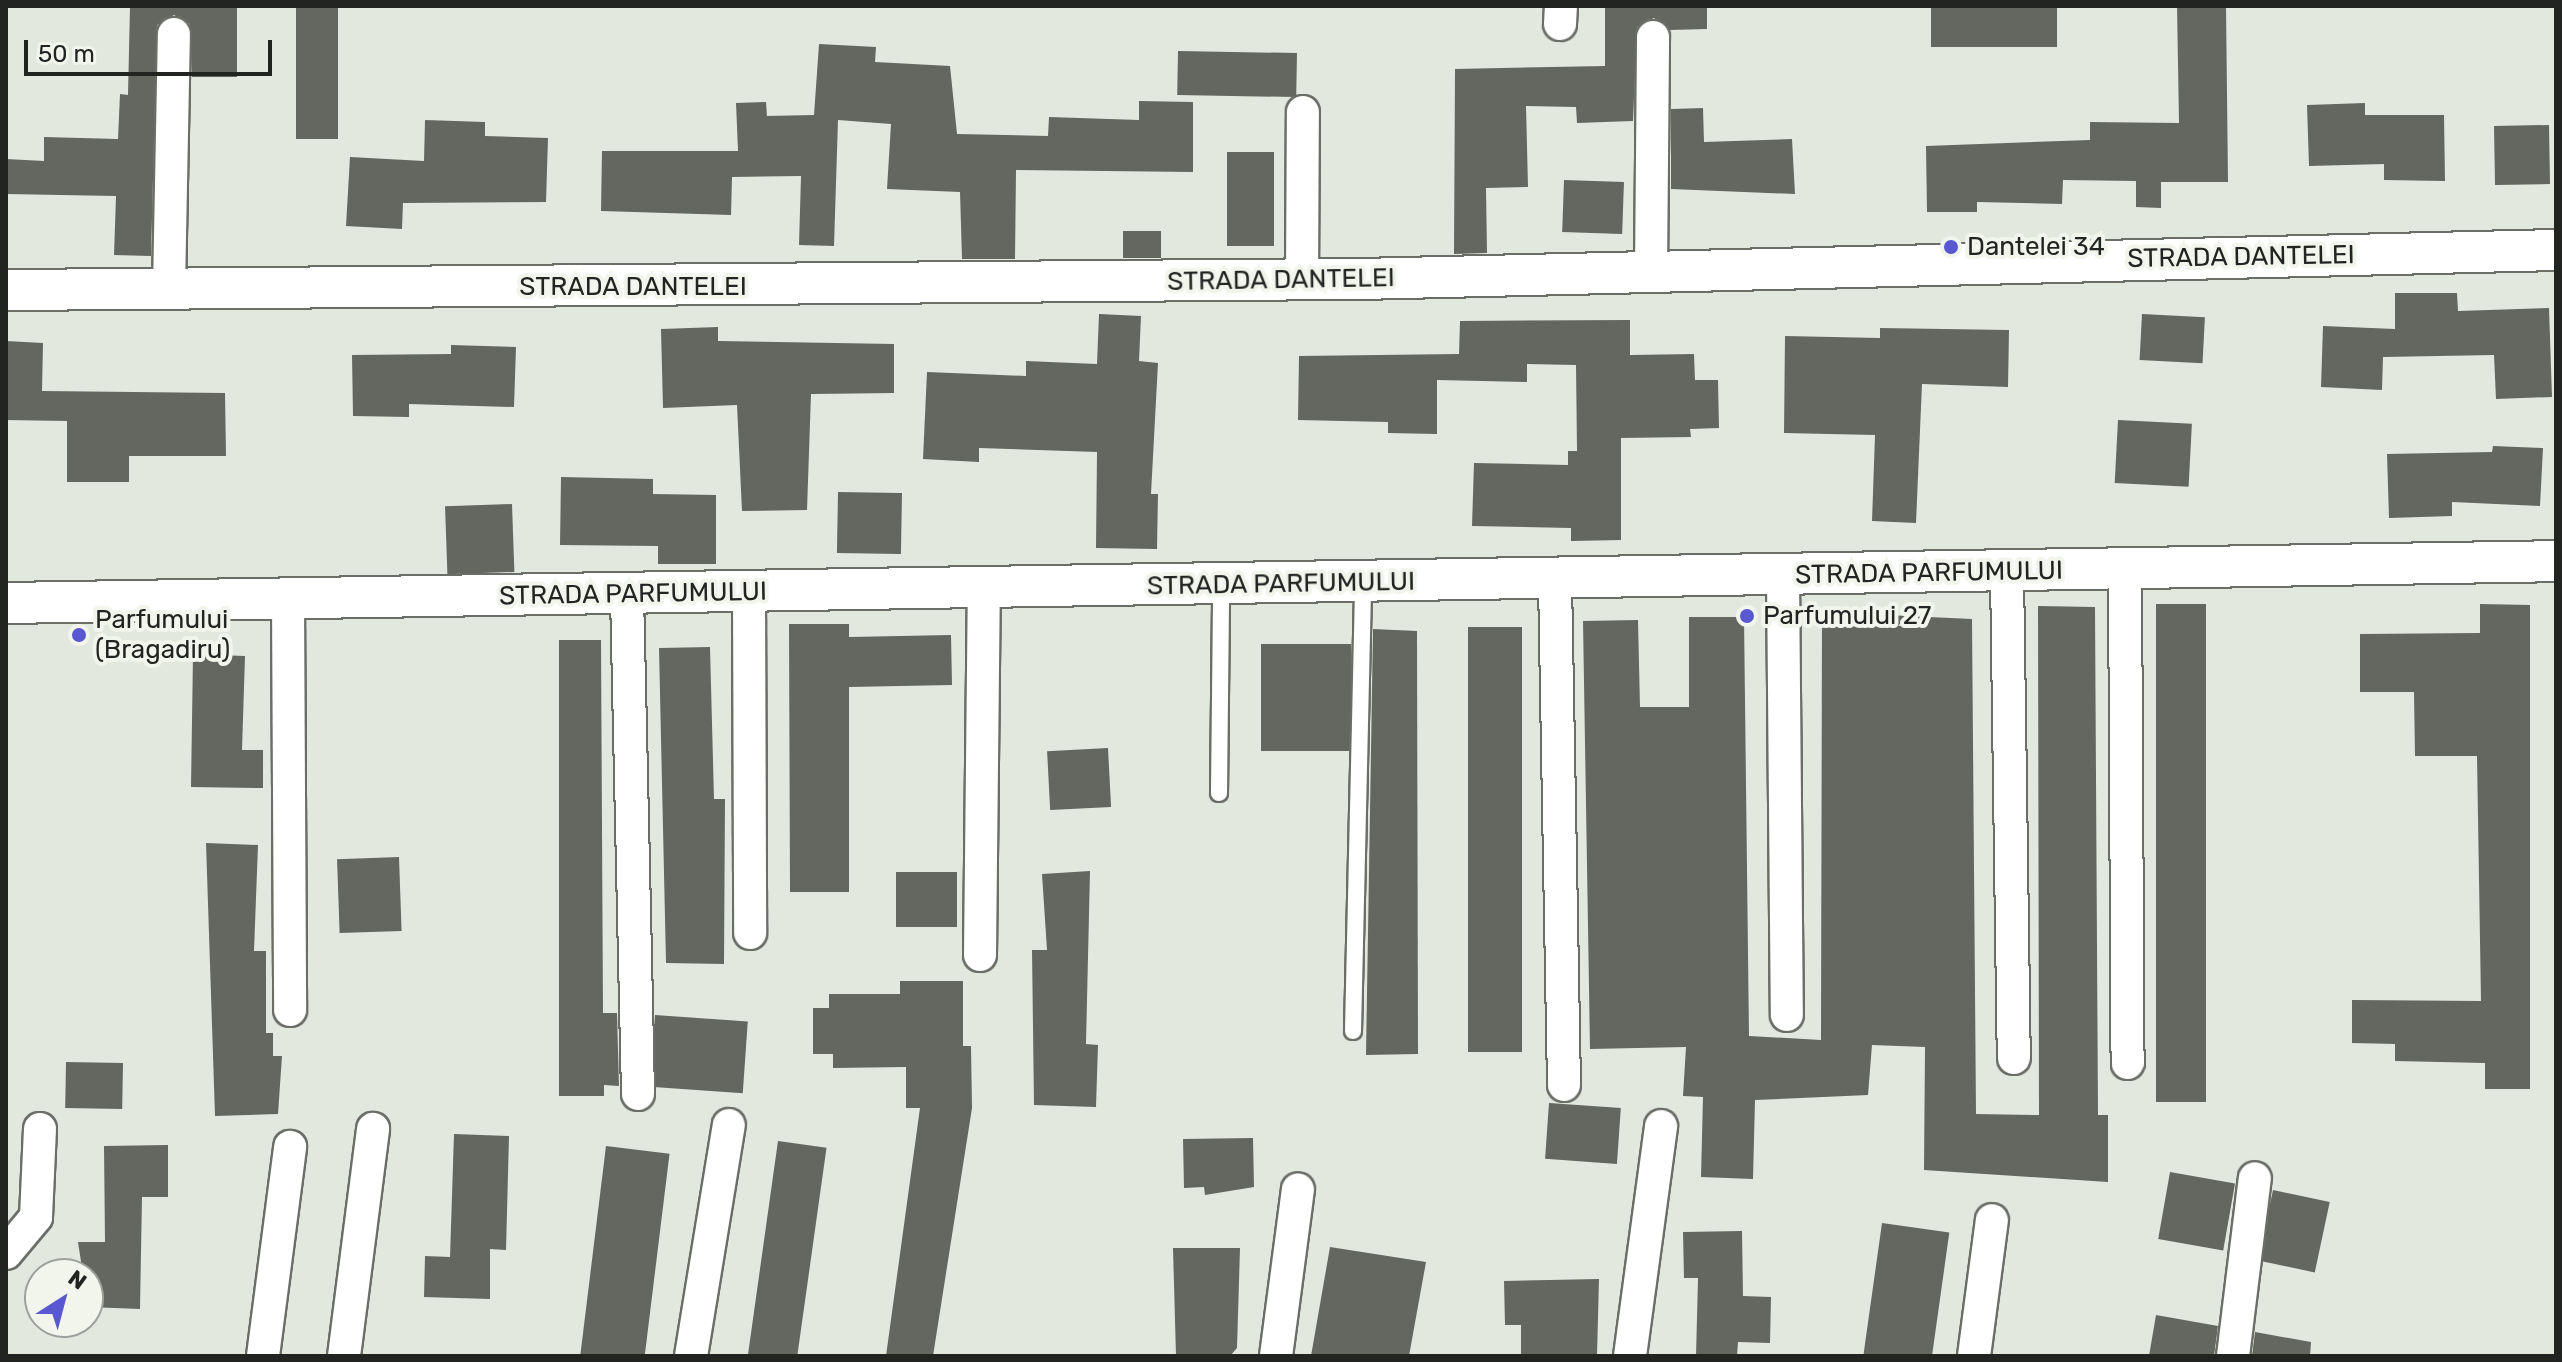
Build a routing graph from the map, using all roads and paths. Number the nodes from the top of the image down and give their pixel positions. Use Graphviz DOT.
graph roads {
  1 [pos="174,34"];
  2 [pos="1653,37"];
  3 [pos="1303,112"];
  4 [pos="2556,250"];
  5 [pos="1651,272"];
  6 [pos="1302,280"];
  7 [pos="169,289"];
  8 [pos="6,290"];
  9 [pos="2556,561"];
  10 [pos="2125,569"];
  11 [pos="2007,571"];
  12 [pos="1783,575"];
  13 [pos="1555,580"];
  14 [pos="1363,583"];
  15 [pos="1221,585"];
  16 [pos="984,587"];
  17 [pos="749,591"];
  18 [pos="627,594"];
  19 [pos="288,599"];
  20 [pos="6,603"];
  21 [pos="1219,793"];
  22 [pos="750,933"];
  23 [pos="980,955"];
  24 [pos="290,1010"];
  25 [pos="1787,1015"];
  26 [pos="1353,1031"];
  27 [pos="2014,1058"];
  28 [pos="2128,1063"];
  29 [pos="1564,1085"];
  30 [pos="638,1094"];
  31 [pos="729,1125"];
  32 [pos="1661,1126"];
  33 [pos="40,1129"];
  34 [pos="373,1129"];
  35 [pos="290,1147"];
  36 [pos="2255,1178"];
  37 [pos="1298,1189"];
  38 [pos="1992,1220"];
  39 [pos="6,1253"];
  40 [pos="263,1356"];
  41 [pos="344,1356"];
  42 [pos="691,1356"];
  43 [pos="1276,1356"];
  44 [pos="1630,1356"];
  45 [pos="1974,1356"];
  46 [pos="2233,1356"];
  1 -- 7 [label="street"];
  2 -- 5 [label="street"];
  3 -- 6 [label="street"];
  4 -- 5 [label="street, STRADA DANTELEI"];
  5 -- 6 [label="street, STRADA DANTELEI"];
  6 -- 7 [label="street, STRADA DANTELEI"];
  7 -- 8 [label="street, STRADA DANTELEI"];
  9 -- 10 [label="street, STRADA PARFUMULUI"];
  10 -- 11 [label="street, STRADA PARFUMULUI"];
  10 -- 28 [label="street"];
  11 -- 12 [label="street, STRADA PARFUMULUI"];
  11 -- 27 [label="street"];
  12 -- 13 [label="street, STRADA PARFUMULUI"];
  12 -- 25 [label="street"];
  13 -- 14 [label="street, STRADA PARFUMULUI"];
  13 -- 29 [label="street"];
  14 -- 15 [label="street, STRADA PARFUMULUI"];
  14 -- 26 [label="lane"];
  15 -- 16 [label="street, STRADA PARFUMULUI"];
  15 -- 21 [label="lane"];
  16 -- 17 [label="street, STRADA PARFUMULUI"];
  16 -- 23 [label="street"];
  17 -- 18 [label="street, STRADA PARFUMULUI"];
  17 -- 22 [label="street"];
  18 -- 19 [label="street, STRADA PARFUMULUI"];
  18 -- 30 [label="street"];
  19 -- 20 [label="street, STRADA PARFUMULUI"];
  19 -- 24 [label="street"];
  31 -- 42 [label="street"];
  32 -- 44 [label="street"];
  33 -- 39 [label="street"];
  34 -- 41 [label="street"];
  35 -- 40 [label="street"];
  36 -- 46 [label="street"];
  37 -- 43 [label="street"];
  38 -- 45 [label="street"];
}
